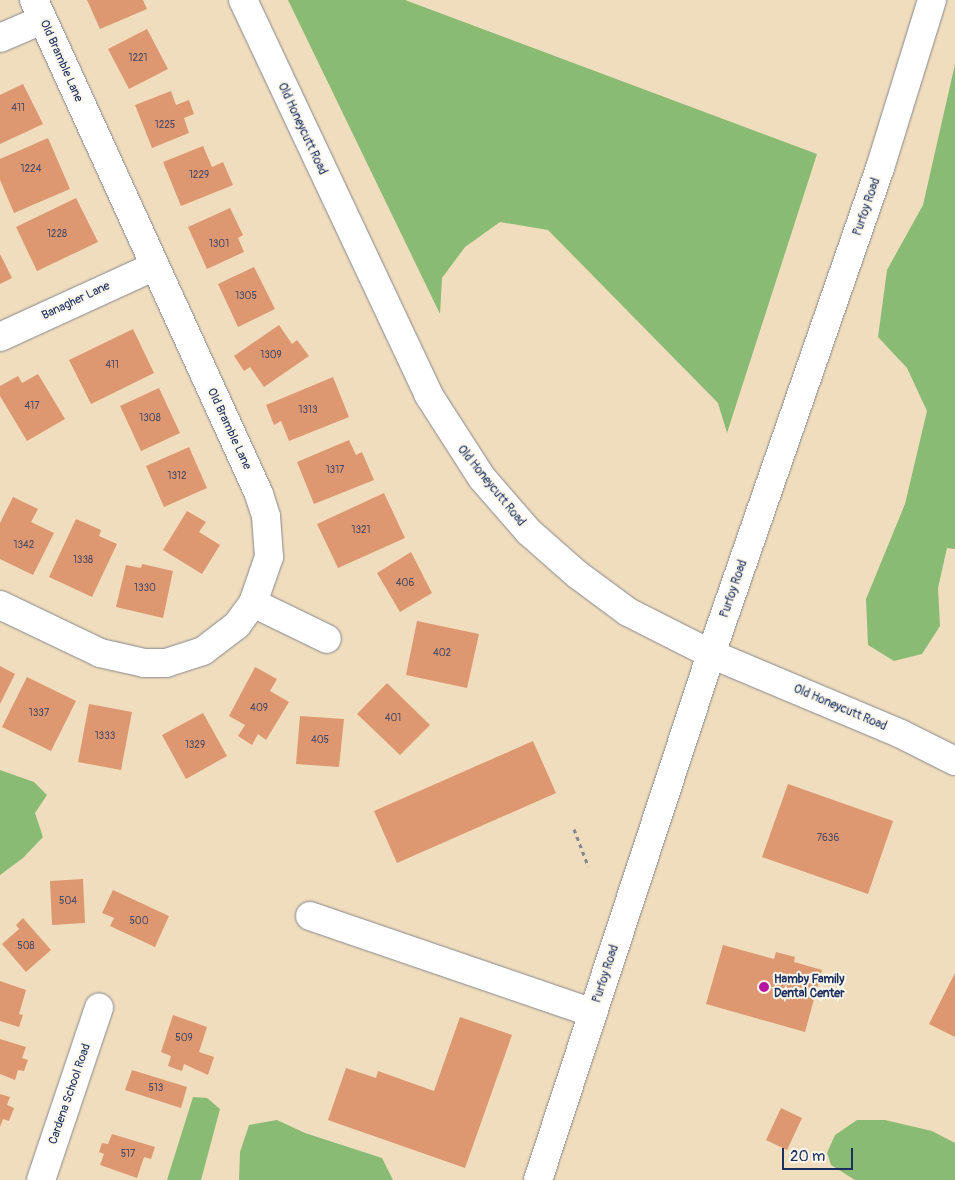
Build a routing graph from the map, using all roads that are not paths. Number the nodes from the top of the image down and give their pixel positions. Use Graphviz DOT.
graph roads {
  1 [pos="243,0"];
  2 [pos="932,0"];
  3 [pos="38,10"];
  4 [pos="0,38"];
  5 [pos="153,268"];
  6 [pos="0,337"];
  7 [pos="253,603"];
  8 [pos="0,605"];
  9 [pos="327,639"];
  10 [pos="711,654"];
  11 [pos="955,761"];
  12 [pos="310,916"];
  13 [pos="99,1008"];
  14 [pos="593,1013"];
  15 [pos="41,1180"];
  16 [pos="538,1180"];
  1 -- 10 [label="street, Old Honeycutt Road"];
  2 -- 10 [label="street, Purfoy Road"];
  3 -- 4 [label="street"];
  3 -- 5 [label="street, Old Bramble Lane"];
  5 -- 6 [label="street, Banagher Lane"];
  5 -- 7 [label="street, Old Bramble Lane"];
  7 -- 8 [label="street, Old Bramble Lane"];
  7 -- 9 [label="street"];
  10 -- 11 [label="street, Old Honeycutt Road"];
  10 -- 14 [label="street, Purfoy Road"];
  12 -- 14 [label="street"];
  13 -- 15 [label="street, Cardena School Road"];
  14 -- 16 [label="street, Purfoy Road"];
}
